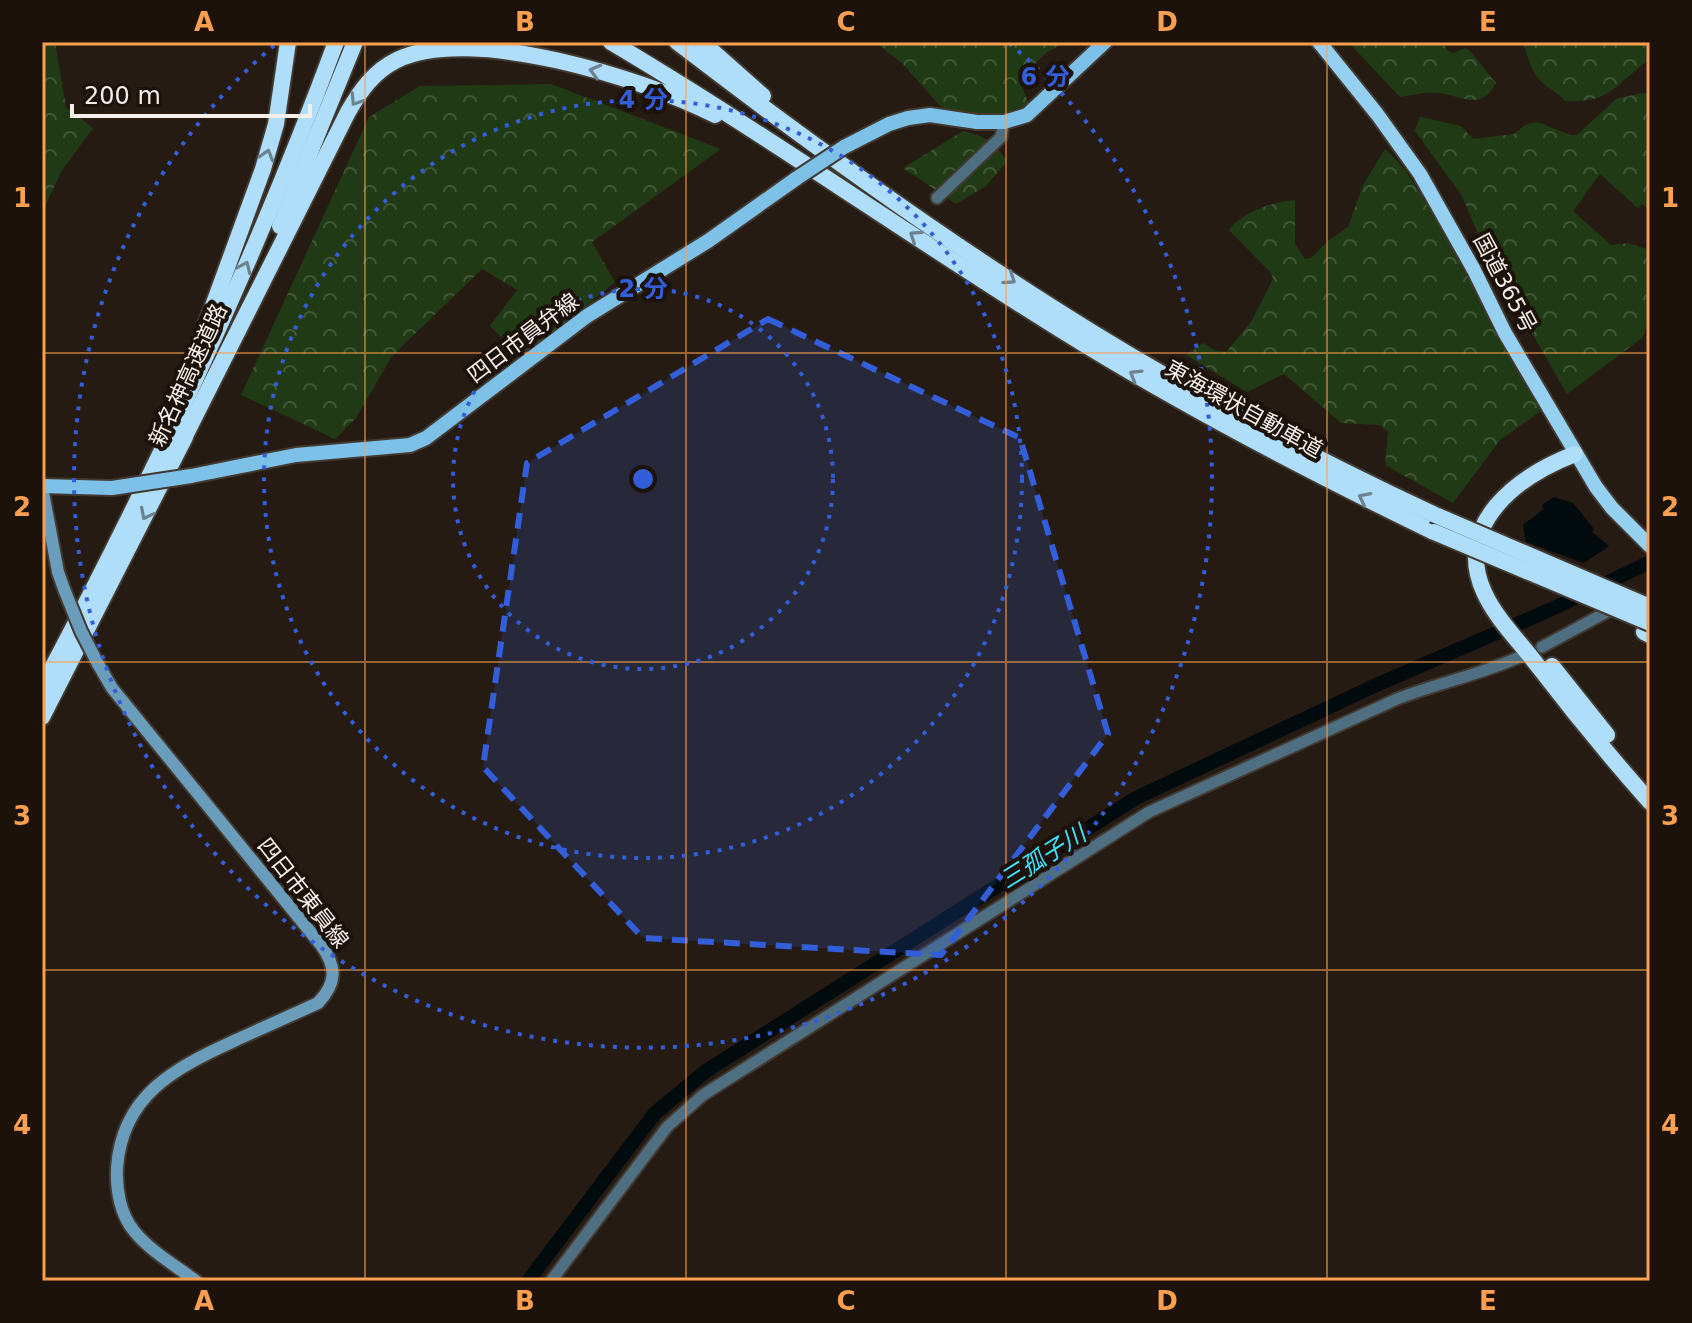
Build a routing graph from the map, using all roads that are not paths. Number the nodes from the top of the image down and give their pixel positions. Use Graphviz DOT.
graph roads {
  1 [pos="288,42"];
  2 [pos="336,42"];
  3 [pos="355,42"];
  4 [pos="611,42"];
  5 [pos="677,42"];
  6 [pos="702,42"];
  7 [pos="1105,42"];
  8 [pos="1319,42"];
  9 [pos="1004,122"];
  10 [pos="853,172"];
  11 [pos="842,186"];
  12 [pos="937,198"];
  13 [pos="181,444"];
  14 [pos="1575,454"];
  15 [pos="42,486"];
  16 [pos="129,515"];
  17 [pos="1650,546"];
  18 [pos="1506,547"];
  19 [pos="1650,595"];
  20 [pos="1650,607"];
  21 [pos="1648,628"];
  22 [pos="1529,645"];
  23 [pos="42,687"];
  24 [pos="42,717"];
  25 [pos="1650,787"];
  26 [pos="1650,802"];
  27 [pos="196,1281"];
  28 [pos="551,1281"];
  16 -- 1 [label="highway, one-way"];
  16 -- 2 [label="highway, 新名神高速道路, one-way"];
  3 -- 13 [label="highway, 新名神高速道路"];
  4 -- 11 [label="highway"];
  5 -- 10 [label="highway"];
  6 -- 10 [label="highway"];
  7 -- 9 [label="main road"];
  8 -- 14 [label="highway, 国道365号"];
  9 -- 12 [label="street"];
  9 -- 15 [label="main road, 四日市員弁線, bridge"];
  10 -- 18 [label="highway, 東海環状自動車道, one-way, bridge"];
  11 -- 13 [label="highway, one-way"];
  21 -- 11 [label="highway, 東海環状自動車道, one-way, bridge"];
  13 -- 24 [label="highway, 新名神高速道路, one-way"];
  14 -- 17 [label="highway, 国道365号"];
  14 -- 22 [label="highway"];
  15 -- 27 [label="main road, 四日市東員線, bridge"];
  16 -- 23 [label="highway, 新名神高速道路"];
  18 -- 19 [label="highway, bridge"];
  18 -- 20 [label="highway, 東海環状自動車道, bridge"];
  19 -- 22 [label="street"];
  22 -- 25 [label="highway"];
  22 -- 26 [label="highway"];
  22 -- 28 [label="street"];
}
